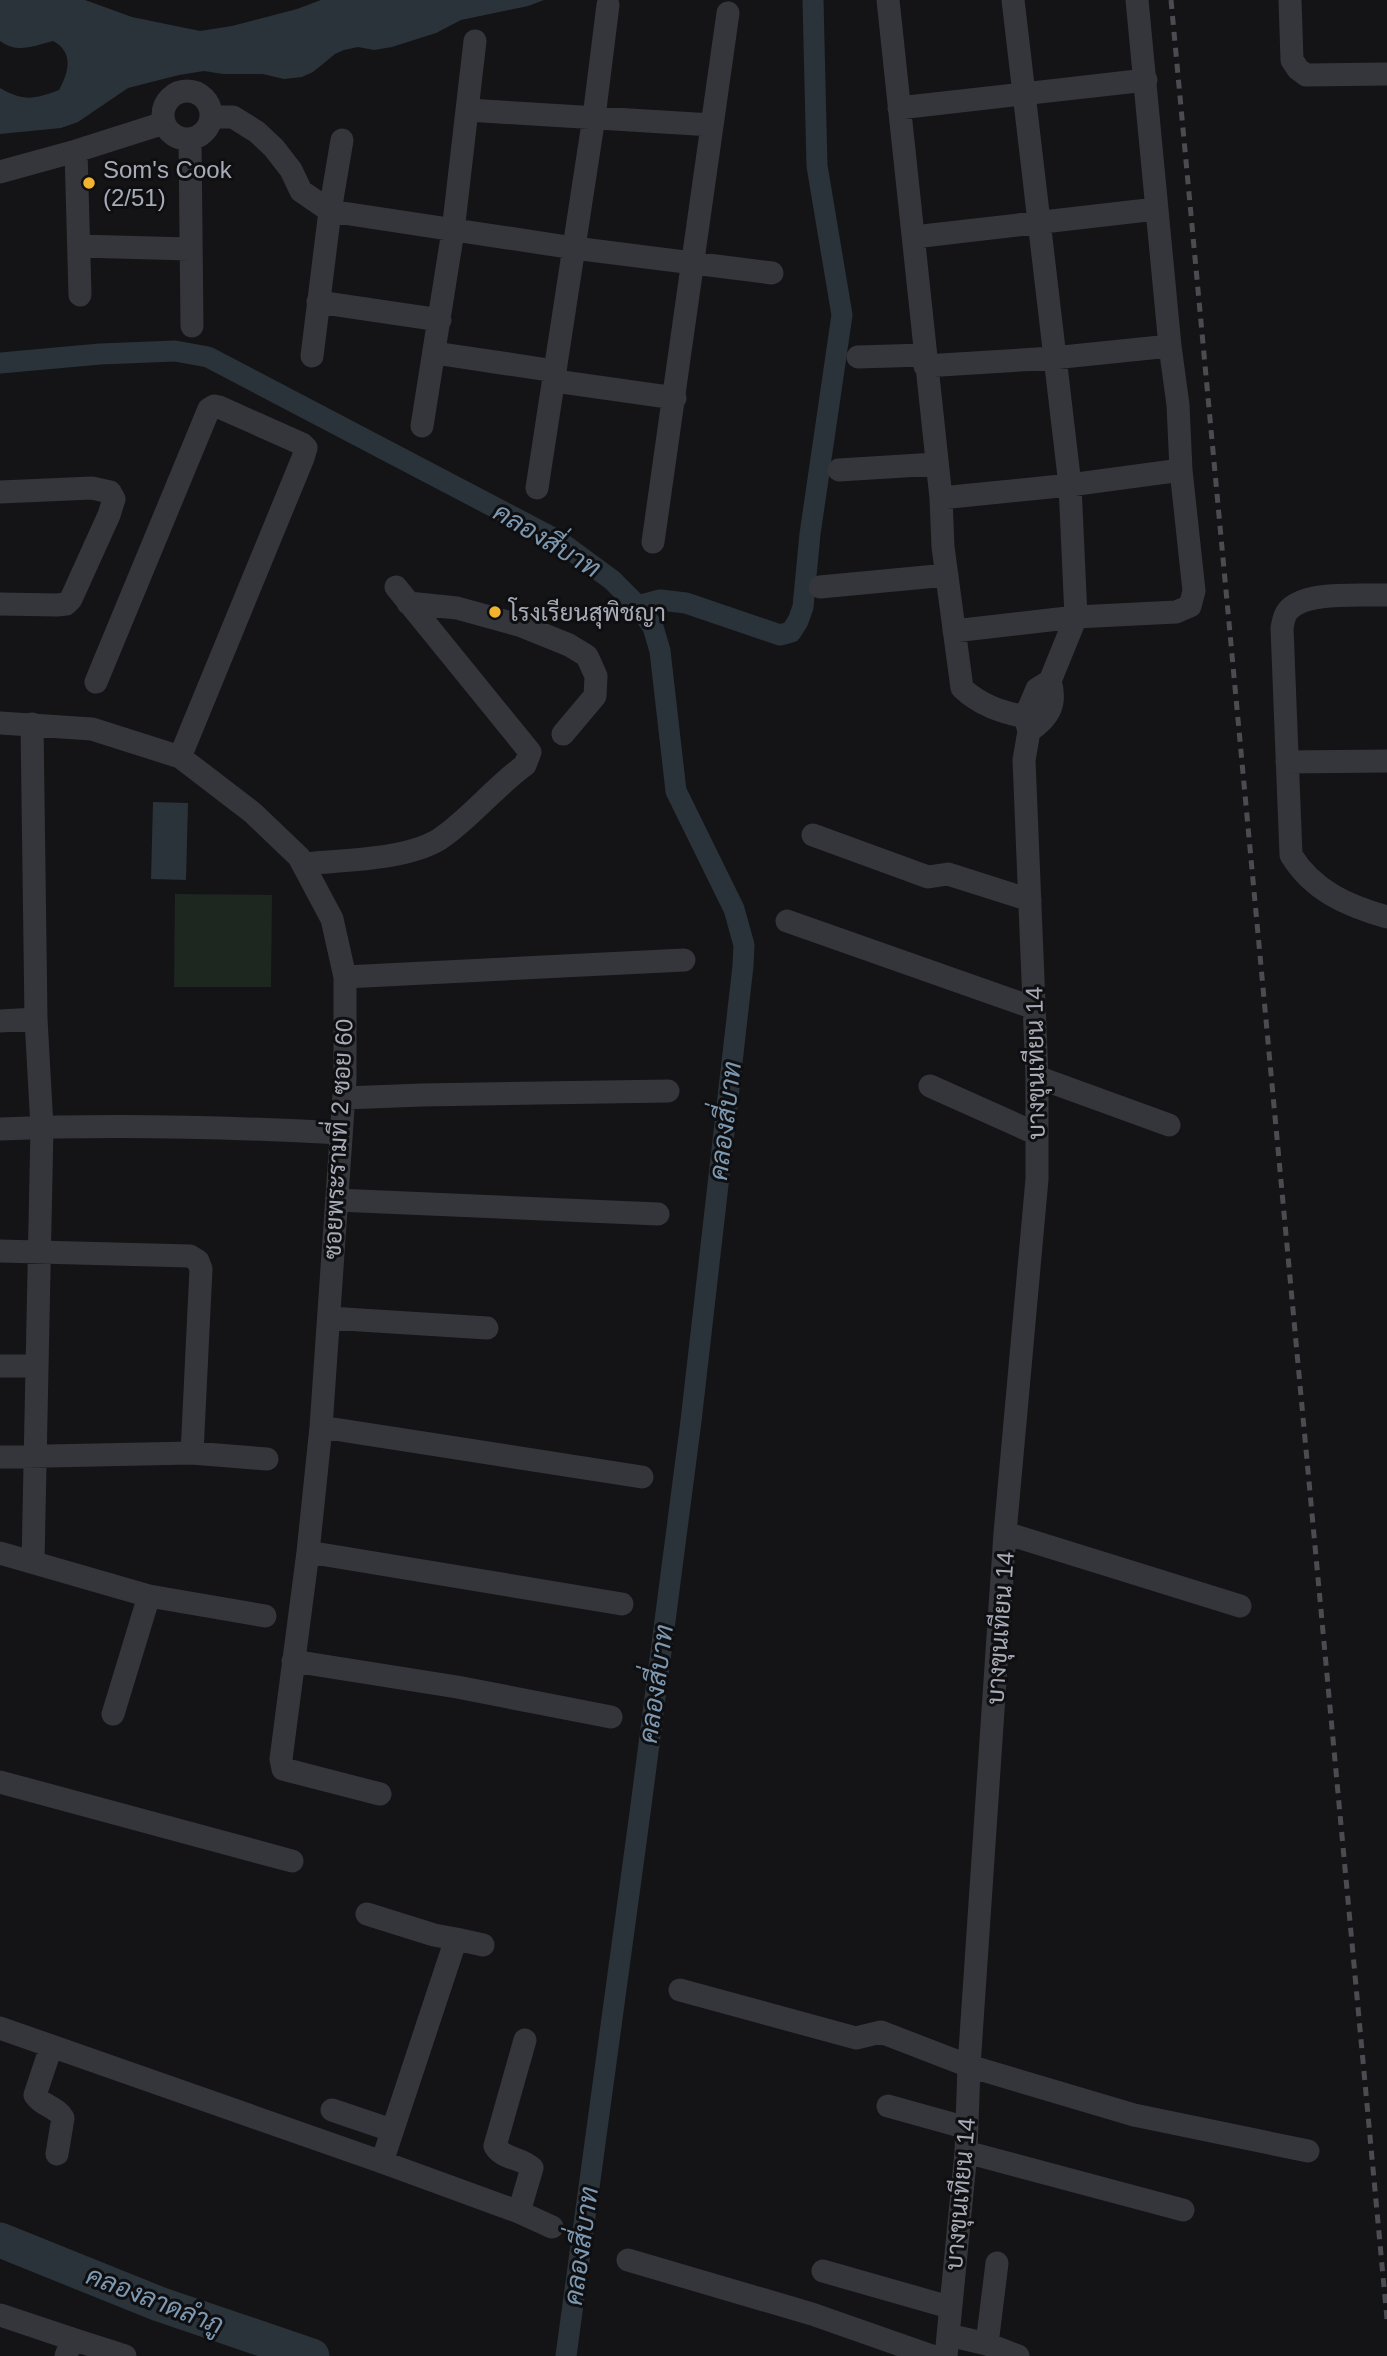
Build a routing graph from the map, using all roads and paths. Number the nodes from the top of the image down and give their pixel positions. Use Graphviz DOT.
graph roads {
  1 [pos="888,0"];
  2 [pos="1013,0"];
  3 [pos="1137,0"];
  4 [pos="1290,0"];
  5 [pos="608,5"];
  6 [pos="728,13"];
  7 [pos="475,41"];
  8 [pos="1387,74"];
  9 [pos="1146,80"];
  10 [pos="1024,94"];
  11 [pos="899,108"];
  12 [pos="467,110"];
  13 [pos="211,117"];
  14 [pos="594,117"];
  15 [pos="164,123"];
  16 [pos="712,125"];
  17 [pos="190,140"];
  18 [pos="342,140"];
  19 [pos="76,151"];
  20 [pos="0,172"];
  21 [pos="1156,209"];
  22 [pos="330,211"];
  23 [pos="1038,223"];
  24 [pos="453,231"];
  25 [pos="914,237"];
  26 [pos="79,246"];
  27 [pos="574,248"];
  28 [pos="190,249"];
  29 [pos="693,264"];
  30 [pos="772,273"];
  31 [pos="80,295"];
  32 [pos="318,302"];
  33 [pos="440,320"];
  34 [pos="192,326"];
  35 [pos="1170,346"];
  36 [pos="435,353"];
  37 [pos="312,356"];
  38 [pos="858,357"];
  39 [pos="1054,358"];
  40 [pos="925,360"];
  41 [pos="555,376"];
  42 [pos="675,398"];
  43 [pos="422,425"];
  44 [pos="936,464"];
  45 [pos="839,470"];
  46 [pos="1181,470"];
  47 [pos="1070,485"];
  48 [pos="537,488"];
  49 [pos="0,492"];
  50 [pos="941,498"];
  51 [pos="653,542"];
  52 [pos="947,575"];
  53 [pos="820,587"];
  54 [pos="1387,595"];
  55 [pos="0,604"];
  56 [pos="1076,617"];
  57 [pos="954,631"];
  58 [pos="96,682"];
  59 [pos="0,723"];
  60 [pos="32,724"];
  61 [pos="563,734"];
  62 [pos="1026,737"];
  63 [pos="180,757"];
  64 [pos="1387,761"];
  65 [pos="1287,762"];
  66 [pos="813,835"];
  67 [pos="303,864"];
  68 [pos="1030,900"];
  69 [pos="1387,917"];
  70 [pos="787,921"];
  71 [pos="684,960"];
  72 [pos="345,977"];
  73 [pos="1034,1008"];
  74 [pos="36,1019"];
  75 [pos="0,1021"];
  76 [pos="1037,1077"];
  77 [pos="930,1086"];
  78 [pos="668,1091"];
  79 [pos="344,1098"];
  80 [pos="1169,1125"];
  81 [pos="42,1127"];
  82 [pos="0,1129"];
  83 [pos="341,1133"];
  84 [pos="1037,1134"];
  85 [pos="337,1200"];
  86 [pos="658,1214"];
  87 [pos="38,1250"];
  88 [pos="0,1251"];
  89 [pos="329,1318"];
  90 [pos="487,1328"];
  91 [pos="0,1366"];
  92 [pos="37,1366"];
  93 [pos="321,1427"];
  94 [pos="192,1453"];
  95 [pos="35,1456"];
  96 [pos="0,1457"];
  97 [pos="267,1460"];
  98 [pos="642,1477"];
  99 [pos="1006,1533"];
  100 [pos="308,1552"];
  101 [pos="0,1553"];
  102 [pos="33,1562"];
  103 [pos="149,1596"];
  104 [pos="622,1604"];
  105 [pos="1240,1606"];
  106 [pos="265,1616"];
  107 [pos="293,1661"];
  108 [pos="113,1714"];
  109 [pos="611,1717"];
  110 [pos="0,1782"];
  111 [pos="380,1794"];
  112 [pos="292,1861"];
  113 [pos="366,1914"];
  114 [pos="456,1939"];
  115 [pos="483,1945"];
  116 [pos="680,1990"];
  117 [pos="0,2028"];
  118 [pos="525,2040"];
  119 [pos="51,2047"];
  120 [pos="969,2066"];
  121 [pos="888,2106"];
  122 [pos="332,2110"];
  123 [pos="967,2128"];
  124 [pos="391,2130"];
  125 [pos="1308,2151"];
  126 [pos="966,2152"];
  127 [pos="57,2154"];
  128 [pos="382,2162"];
  129 [pos="1183,2210"];
  130 [pos="519,2212"];
  131 [pos="552,2227"];
  132 [pos="628,2260"];
  133 [pos="997,2263"];
  134 [pos="823,2271"];
  135 [pos="949,2307"];
  136 [pos="0,2315"];
  137 [pos="987,2344"];
  138 [pos="946,2345"];
  139 [pos="69,2348"];
  140 [pos="125,2356"];
  141 [pos="932,2356"];
  142 [pos="1018,2356"];
  1 -- 11 [label="street"];
  2 -- 10 [label="street"];
  3 -- 9 [label="street"];
  4 -- 8 [label="street"];
  5 -- 14 [label="street"];
  6 -- 16 [label="street"];
  7 -- 12 [label="street"];
  9 -- 10 [label="street"];
  9 -- 21 [label="street"];
  10 -- 11 [label="street"];
  10 -- 23 [label="street"];
  11 -- 25 [label="street"];
  12 -- 14 [label="street"];
  12 -- 24 [label="street"];
  13 -- 15 [label="street"];
  13 -- 17 [label="street"];
  13 -- 22 [label="street"];
  14 -- 16 [label="street"];
  14 -- 27 [label="street"];
  15 -- 17 [label="street"];
  15 -- 19 [label="street"];
  16 -- 29 [label="street"];
  17 -- 28 [label="street"];
  18 -- 22 [label="street"];
  19 -- 20 [label="street"];
  19 -- 26 [label="street"];
  21 -- 23 [label="street"];
  21 -- 35 [label="street"];
  22 -- 24 [label="street"];
  22 -- 32 [label="street"];
  23 -- 25 [label="street"];
  23 -- 39 [label="street"];
  24 -- 27 [label="street"];
  24 -- 33 [label="street"];
  25 -- 40 [label="street"];
  26 -- 28 [label="street"];
  26 -- 31 [label="street"];
  27 -- 29 [label="street"];
  27 -- 41 [label="street"];
  28 -- 34 [label="street"];
  29 -- 30 [label="street"];
  29 -- 42 [label="street"];
  32 -- 33 [label="street"];
  32 -- 37 [label="street"];
  33 -- 36 [label="street"];
  35 -- 39 [label="street"];
  35 -- 46 [label="street"];
  36 -- 41 [label="street"];
  36 -- 43 [label="street"];
  38 -- 40 [label="street"];
  39 -- 40 [label="street"];
  39 -- 47 [label="street"];
  40 -- 44 [label="street"];
  41 -- 42 [label="street"];
  41 -- 48 [label="street"];
  42 -- 51 [label="street"];
  44 -- 45 [label="street"];
  44 -- 50 [label="street"];
  46 -- 47 [label="street"];
  46 -- 56 [label="street"];
  47 -- 50 [label="street"];
  47 -- 56 [label="street"];
  49 -- 55 [label="street"];
  50 -- 52 [label="street"];
  52 -- 53 [label="street"];
  52 -- 57 [label="street"];
  54 -- 65 [label="street"];
  56 -- 57 [label="street"];
  56 -- 62 [label="street"];
  57 -- 62 [label="street"];
  58 -- 63 [label="street"];
  59 -- 60 [label="street, ซอยพระรามที่ 2 ซอย 60"];
  60 -- 63 [label="street, ซอยพระรามที่ 2 ซอย 60"];
  60 -- 74 [label="street"];
  61 -- 67 [label="street"];
  62 -- 68 [label="street, บางขุนเทียน 14"];
  63 -- 67 [label="street, ซอยพระรามที่ 2 ซอย 60"];
  64 -- 65 [label="street"];
  65 -- 69 [label="street"];
  66 -- 68 [label="street"];
  67 -- 72 [label="street, ซอยพระรามที่ 2 ซอย 60"];
  68 -- 73 [label="street, บางขุนเทียน 14"];
  70 -- 73 [label="street"];
  71 -- 72 [label="street"];
  72 -- 79 [label="street, ซอยพระรามที่ 2 ซอย 60"];
  73 -- 76 [label="street, บางขุนเทียน 14"];
  74 -- 75 [label="street"];
  74 -- 81 [label="street"];
  76 -- 80 [label="street"];
  76 -- 84 [label="street, บางขุนเทียน 14"];
  77 -- 84 [label="street"];
  78 -- 79 [label="street"];
  79 -- 83 [label="street, ซอยพระรามที่ 2 ซอย 60"];
  81 -- 82 [label="street"];
  81 -- 83 [label="street"];
  81 -- 87 [label="street"];
  83 -- 85 [label="street, ซอยพระรามที่ 2 ซอย 60"];
  84 -- 99 [label="street, บางขุนเทียน 14"];
  85 -- 86 [label="street"];
  85 -- 89 [label="street, ซอยพระรามที่ 2 ซอย 60"];
  87 -- 88 [label="street"];
  87 -- 92 [label="street"];
  87 -- 94 [label="street"];
  89 -- 90 [label="street"];
  89 -- 93 [label="street, ซอยพระรามที่ 2 ซอย 60"];
  91 -- 92 [label="street"];
  92 -- 95 [label="street"];
  93 -- 98 [label="street"];
  93 -- 100 [label="street, ซอยพระรามที่ 2 ซอย 60"];
  94 -- 95 [label="street"];
  94 -- 97 [label="street"];
  95 -- 96 [label="street"];
  95 -- 102 [label="street"];
  99 -- 105 [label="street"];
  99 -- 120 [label="street, บางขุนเทียน 14"];
  100 -- 104 [label="street"];
  100 -- 107 [label="street, ซอยพระรามที่ 2 ซอย 60"];
  101 -- 102 [label="street"];
  102 -- 103 [label="street"];
  103 -- 106 [label="street"];
  103 -- 108 [label="street"];
  107 -- 109 [label="street"];
  107 -- 111 [label="street, ซอยพระรามที่ 2 ซอย 60"];
  110 -- 112 [label="street"];
  113 -- 114 [label="street"];
  114 -- 115 [label="street"];
  114 -- 124 [label="street"];
  116 -- 120 [label="street"];
  117 -- 119 [label="street"];
  118 -- 130 [label="street"];
  119 -- 127 [label="street"];
  119 -- 128 [label="street"];
  120 -- 123 [label="street, บางขุนเทียน 14"];
  120 -- 125 [label="street"];
  121 -- 123 [label="street"];
  122 -- 124 [label="street"];
  123 -- 126 [label="street, บางขุนเทียน 14"];
  124 -- 128 [label="street"];
  126 -- 129 [label="street"];
  126 -- 135 [label="street, บางขุนเทียน 14"];
  128 -- 130 [label="street"];
  130 -- 131 [label="street"];
  132 -- 141 [label="street"];
  133 -- 137 [label="street"];
  134 -- 135 [label="street"];
  135 -- 138 [label="street, บางขุนเทียน 14"];
  136 -- 139 [label="street"];
  137 -- 138 [label="street"];
  137 -- 142 [label="street"];
  139 -- 140 [label="street"];
}
